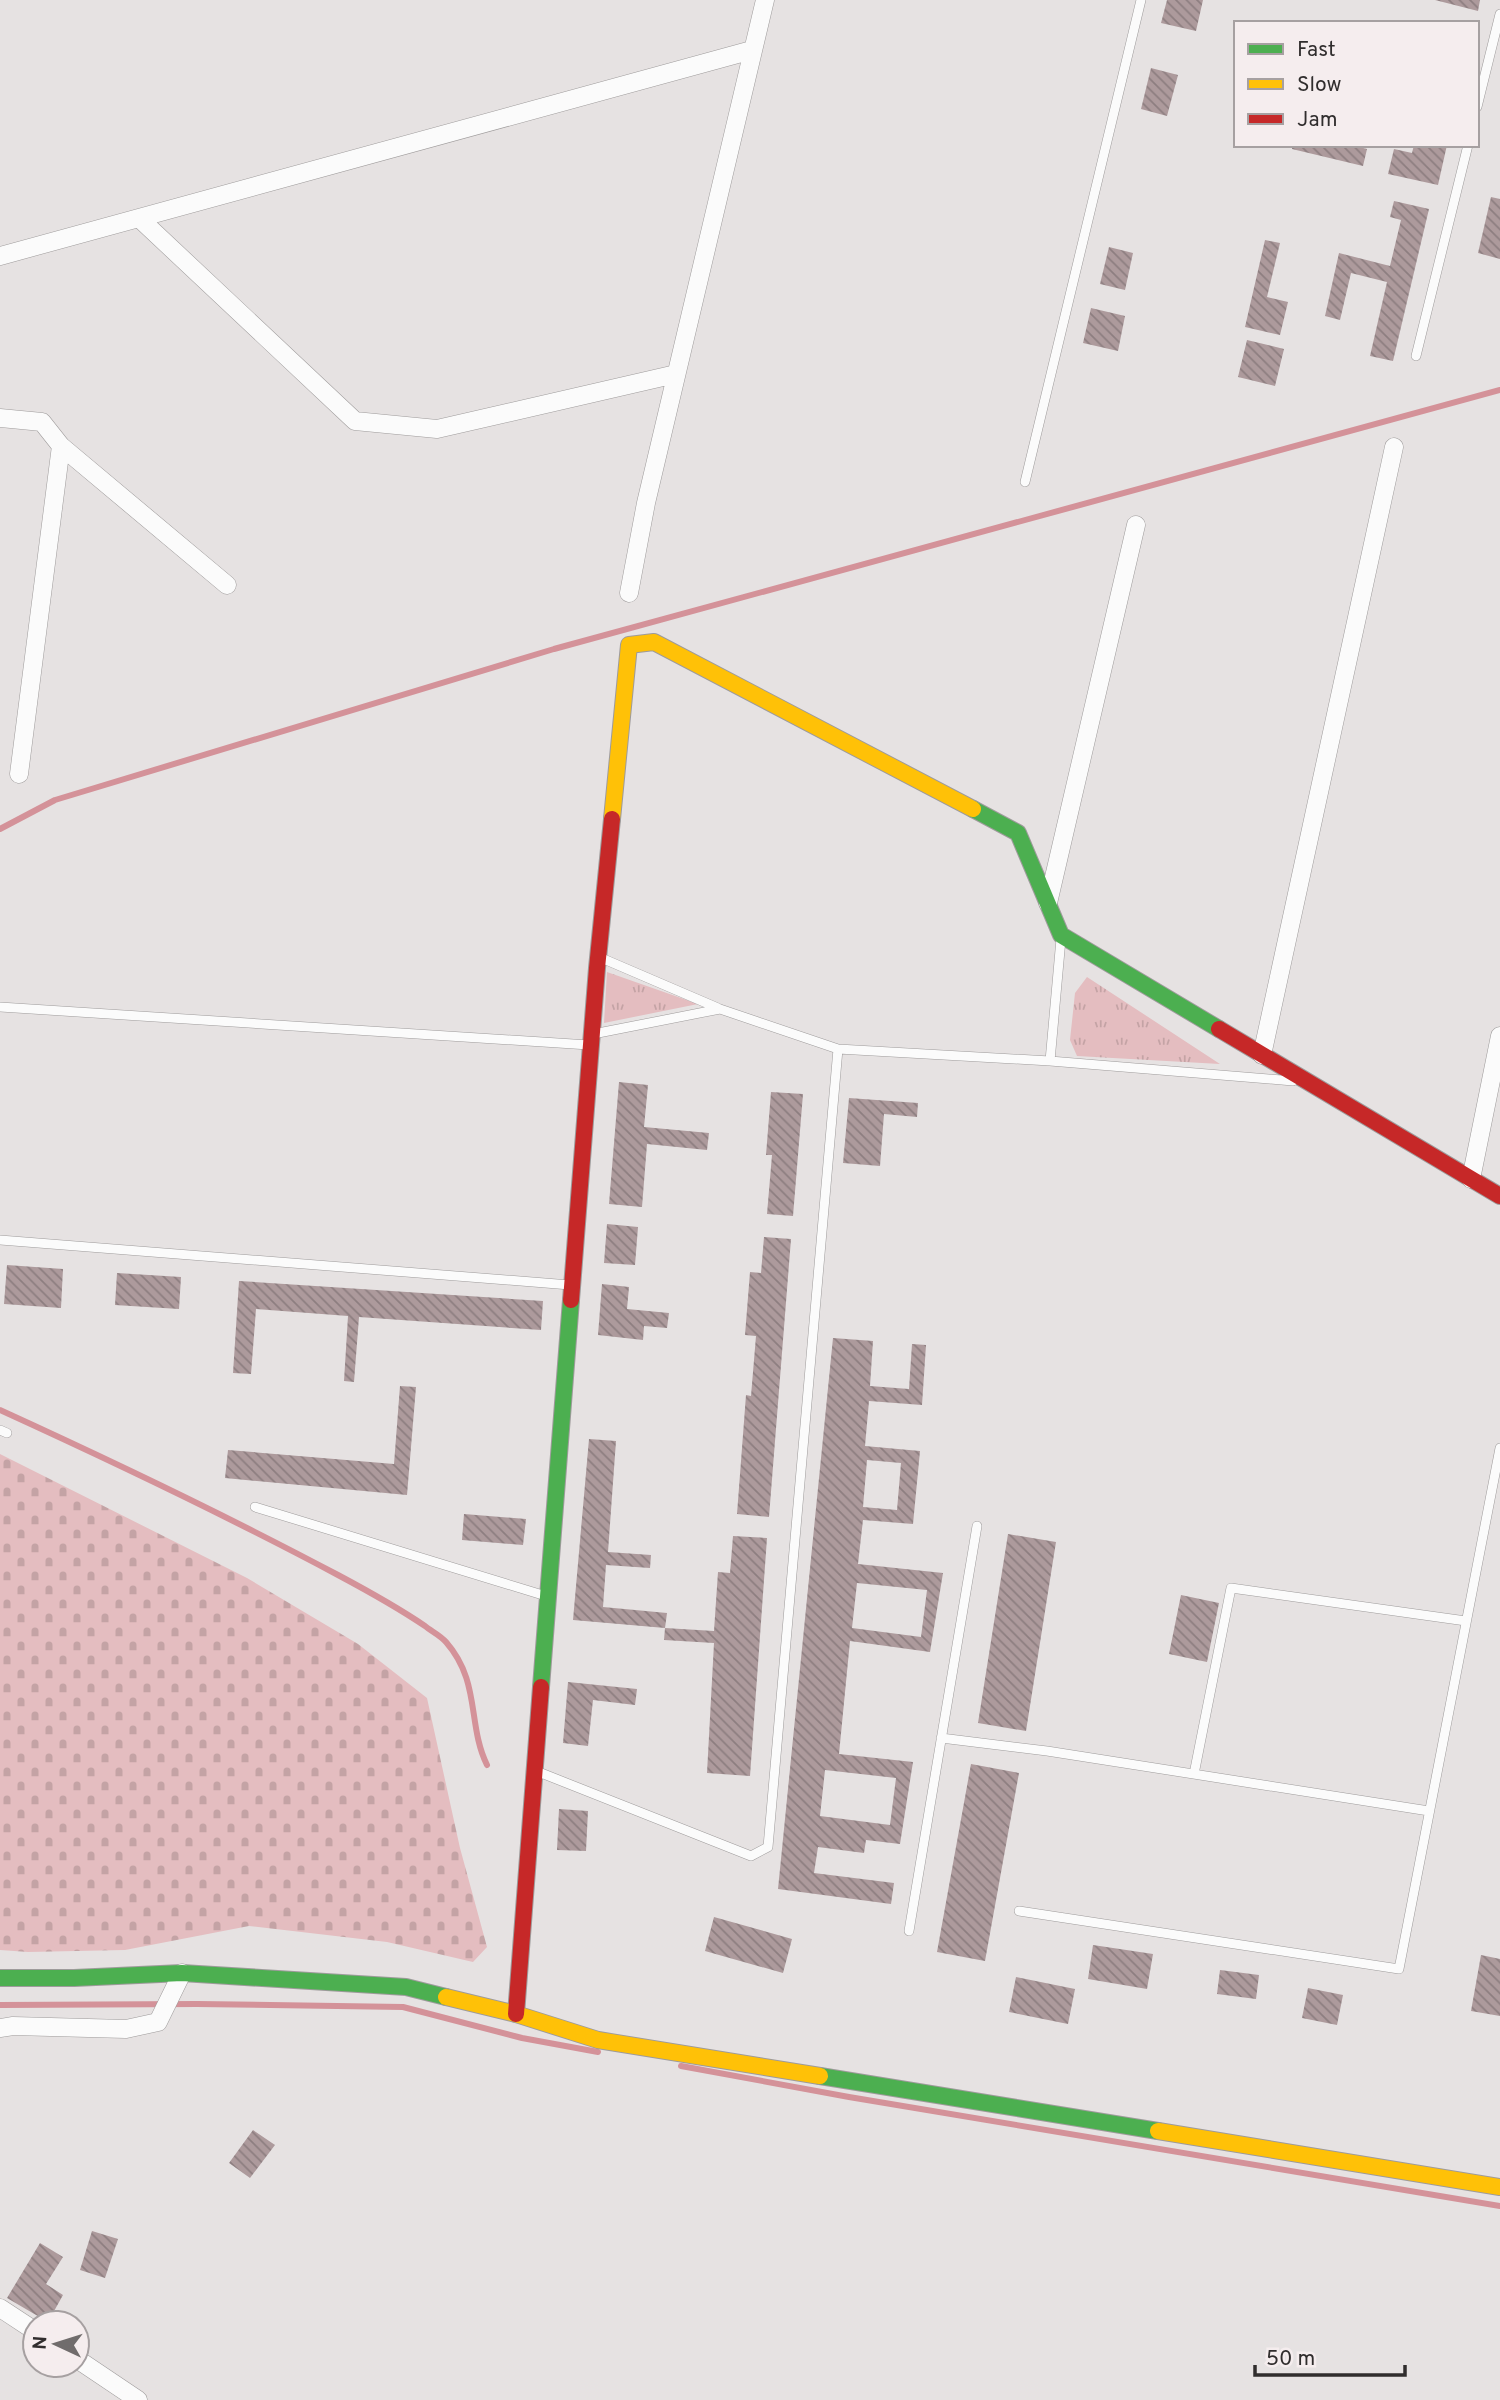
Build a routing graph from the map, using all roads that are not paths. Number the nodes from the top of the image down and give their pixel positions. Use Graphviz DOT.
graph roads {
  1 [pos="765,0"];
  2 [pos="1141,0"];
  3 [pos="1500,14"];
  4 [pos="752,50"];
  5 [pos="1479,99"];
  6 [pos="1468,147"];
  7 [pos="139,218"];
  8 [pos="0,256"];
  9 [pos="1416,356"];
  10 [pos="676,374"];
  11 [pos="0,418"];
  12 [pos="61,446"];
  13 [pos="1394,447"];
  14 [pos="1025,482"];
  15 [pos="1136,525"];
  16 [pos="227,585"];
  17 [pos="629,593"];
  18 [pos="19,774"];
  19 [pos="1048,903"];
  20 [pos="1061,935"];
  21 [pos="598,957"];
  22 [pos="0,1007"];
  23 [pos="720,1009"];
  24 [pos="1500,1036"];
  25 [pos="591,1040"];
  26 [pos="838,1049"];
  27 [pos="1262,1055"];
  28 [pos="1050,1060"];
  29 [pos="1308,1083"];
  30 [pos="1471,1179"];
  31 [pos="1500,1196"];
  32 [pos="0,1240"];
  33 [pos="572,1286"];
  34 [pos="1500,1448"];
  35 [pos="255,1507"];
  36 [pos="977,1526"];
  37 [pos="548,1597"];
  38 [pos="1466,1621"];
  39 [pos="941,1738"];
  40 [pos="535,1770"];
  41 [pos="1194,1774"];
  42 [pos="1429,1811"];
  43 [pos="1019,1911"];
  44 [pos="909,1931"];
  45 [pos="183,1972"];
  46 [pos="0,1978"];
  47 [pos="516,2014"];
  48 [pos="0,2028"];
  49 [pos="1500,2187"];
  50 [pos="0,2308"];
  51 [pos="21,2322"];
  52 [pos="91,2368"];
  53 [pos="138,2400"];
  1 -- 4 [label="street"];
  2 -- 14 [label="lane"];
  3 -- 5 [label="lane"];
  4 -- 7 [label="street"];
  4 -- 10 [label="street"];
  6 -- 9 [label="lane"];
  7 -- 8 [label="street"];
  7 -- 10 [label="street"];
  10 -- 17 [label="street"];
  11 -- 12 [label="street"];
  12 -- 16 [label="street"];
  12 -- 18 [label="street"];
  13 -- 27 [label="street"];
  15 -- 19 [label="street"];
  19 -- 20 [label="street"];
  19 -- 21 [label="street"];
  20 -- 27 [label="street"];
  20 -- 28 [label="lane"];
  21 -- 23 [label="lane"];
  21 -- 25 [label="street"];
  22 -- 25 [label="lane"];
  23 -- 25 [label="lane"];
  23 -- 26 [label="lane"];
  24 -- 30 [label="street"];
  25 -- 33 [label="street"];
  26 -- 28 [label="lane"];
  26 -- 40 [label="lane"];
  27 -- 29 [label="street"];
  28 -- 29 [label="lane"];
  29 -- 30 [label="street"];
  30 -- 31 [label="street"];
  32 -- 33 [label="lane"];
  33 -- 37 [label="street"];
  34 -- 38 [label="lane"];
  35 -- 37 [label="lane"];
  36 -- 39 [label="lane"];
  37 -- 40 [label="street"];
  38 -- 41 [label="lane"];
  38 -- 42 [label="lane"];
  39 -- 41 [label="lane"];
  39 -- 44 [label="lane"];
  40 -- 47 [label="street"];
  41 -- 42 [label="lane"];
  42 -- 43 [label="lane"];
  45 -- 46 [label="street"];
  45 -- 47 [label="street"];
  45 -- 48 [label="street"];
  47 -- 49 [label="street"];
  50 -- 51 [label="street"];
  52 -- 53 [label="street"];
}
